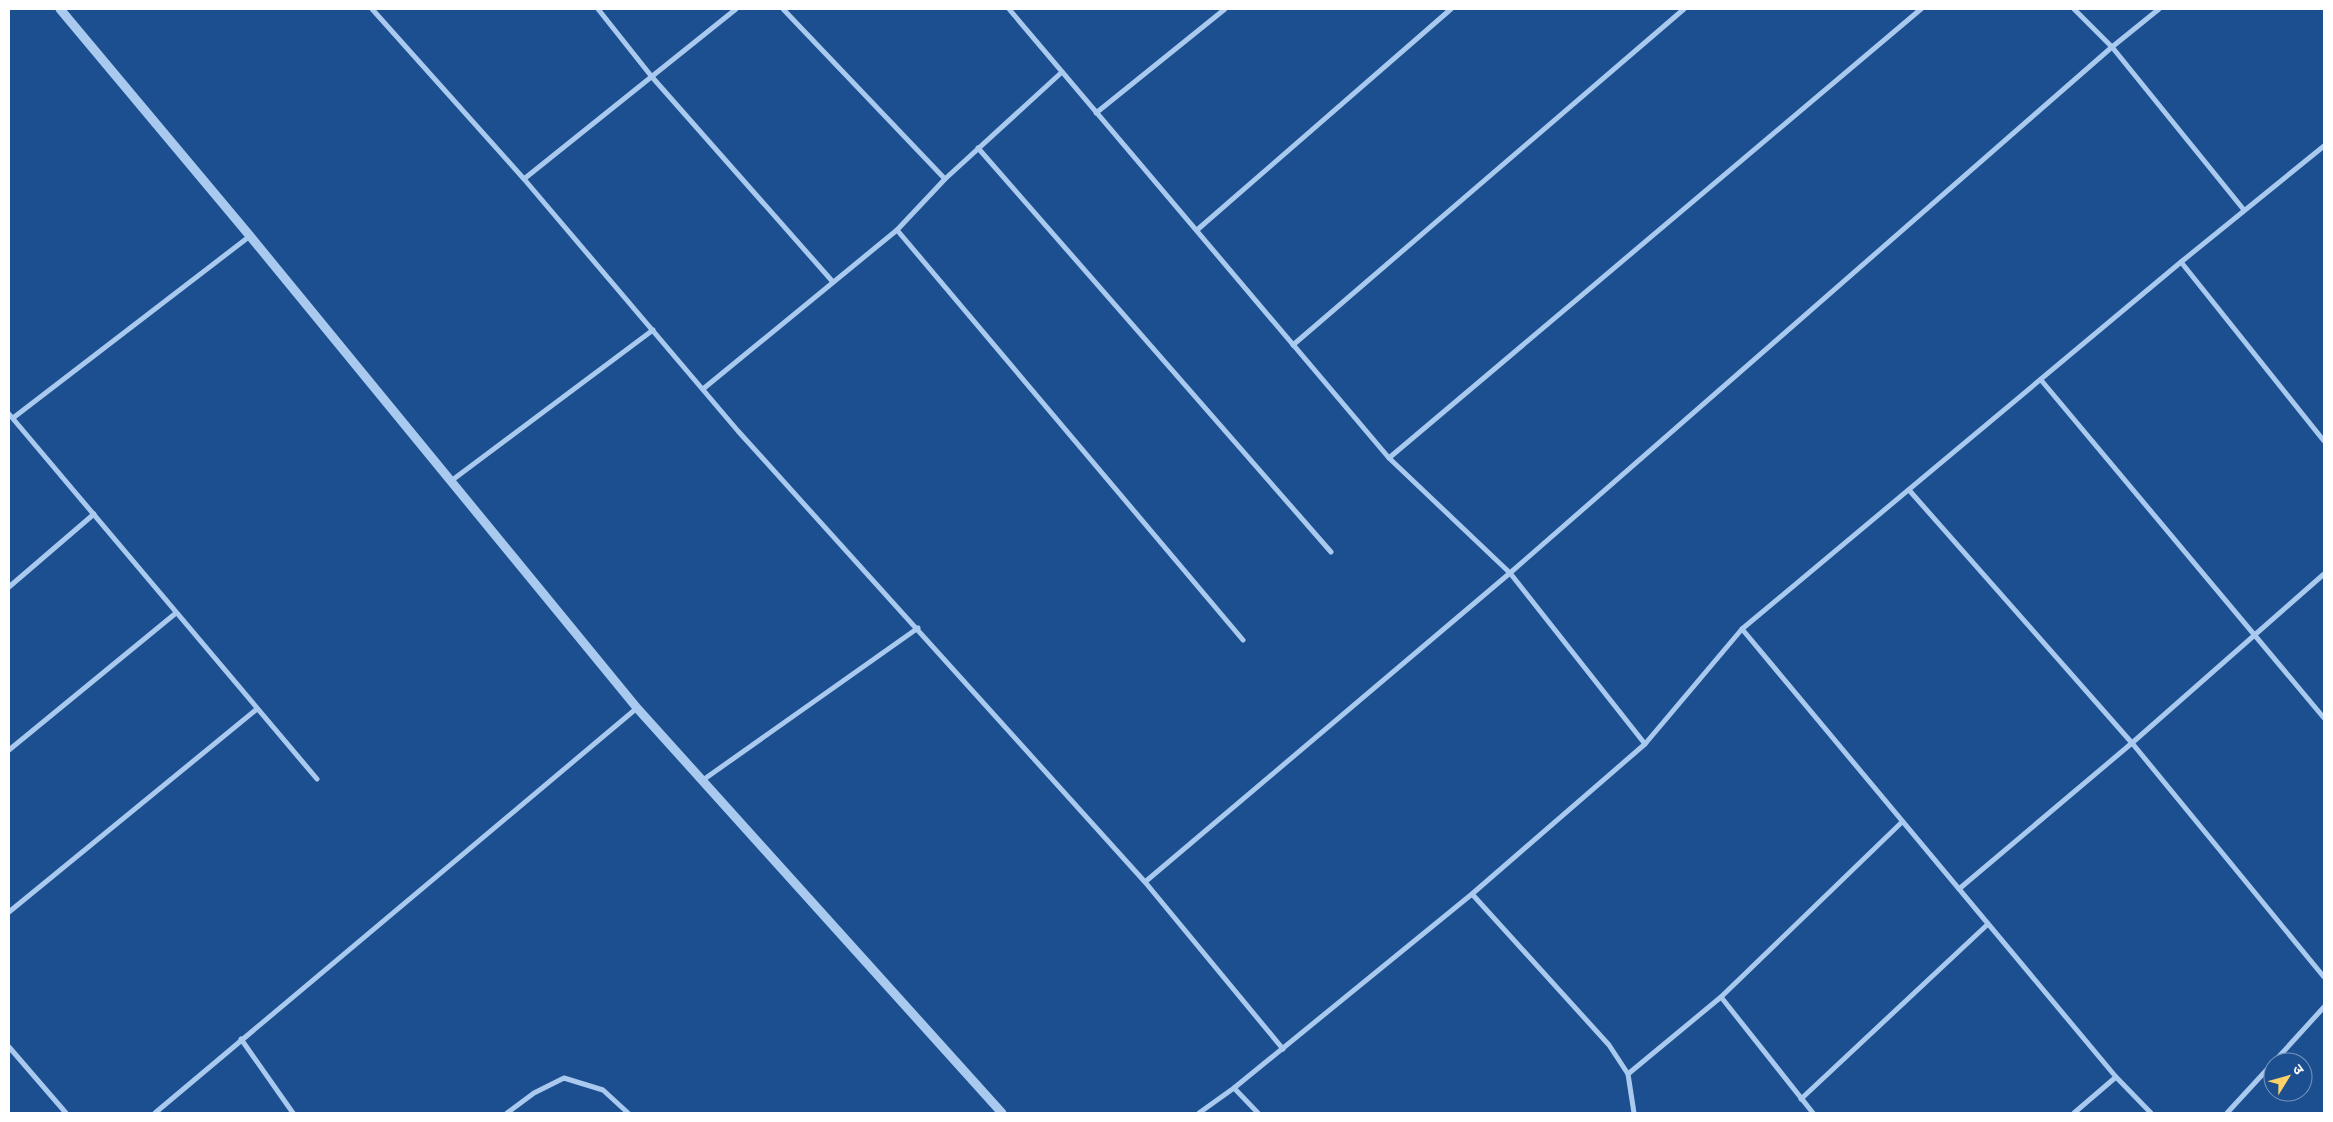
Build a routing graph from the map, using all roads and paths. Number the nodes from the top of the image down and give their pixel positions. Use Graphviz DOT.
graph roads {
  1 [pos="60,9"];
  2 [pos="372,9"];
  3 [pos="598,9"];
  4 [pos="736,9"];
  5 [pos="783,9"];
  6 [pos="1009,9"];
  7 [pos="1224,9"];
  8 [pos="1451,9"];
  9 [pos="1684,9"];
  10 [pos="1921,9"];
  11 [pos="2074,9"];
  12 [pos="2159,9"];
  13 [pos="2112,47"];
  14 [pos="1062,72"];
  15 [pos="652,77"];
  16 [pos="1096,113"];
  17 [pos="2324,146"];
  18 [pos="978,148"];
  19 [pos="945,178"];
  20 [pos="524,179"];
  21 [pos="2244,210"];
  22 [pos="897,230"];
  23 [pos="1197,230"];
  24 [pos="250,236"];
  25 [pos="2181,262"];
  26 [pos="833,282"];
  27 [pos="653,330"];
  28 [pos="1293,345"];
  29 [pos="2041,380"];
  30 [pos="702,389"];
  31 [pos="11,416"];
  32 [pos="2324,441"];
  33 [pos="1389,458"];
  34 [pos="451,481"];
  35 [pos="1909,490"];
  36 [pos="94,514"];
  37 [pos="1331,552"];
  38 [pos="1510,573"];
  39 [pos="2324,574"];
  40 [pos="9,587"];
  41 [pos="176,613"];
  42 [pos="918,628"];
  43 [pos="1742,629"];
  44 [pos="2254,636"];
  45 [pos="1243,640"];
  46 [pos="637,708"];
  47 [pos="257,709"];
  48 [pos="2324,718"];
  49 [pos="2132,743"];
  50 [pos="1645,744"];
  51 [pos="9,750"];
  52 [pos="317,779"];
  53 [pos="703,780"];
  54 [pos="1902,822"];
  55 [pos="1145,882"];
  56 [pos="1959,890"];
  57 [pos="1472,894"];
  58 [pos="9,912"];
  59 [pos="1988,924"];
  60 [pos="2324,977"];
  61 [pos="1721,997"];
  62 [pos="2324,1006"];
  63 [pos="241,1039"];
  64 [pos="9,1047"];
  65 [pos="1283,1048"];
  66 [pos="2282,1052"];
  67 [pos="2263,1073"];
  68 [pos="1628,1074"];
  69 [pos="2116,1077"];
  70 [pos="1234,1088"];
  71 [pos="1801,1099"];
  72 [pos="66,1113"];
  73 [pos="155,1113"];
  74 [pos="293,1113"];
  75 [pos="507,1113"];
  76 [pos="628,1113"];
  77 [pos="1002,1113"];
  78 [pos="1199,1113"];
  79 [pos="1258,1113"];
  80 [pos="1634,1113"];
  81 [pos="1813,1113"];
  82 [pos="2074,1113"];
  83 [pos="2151,1113"];
  84 [pos="2227,1113"];
  1 -- 24 [label="street"];
  2 -- 20 [label="street"];
  3 -- 15 [label="street"];
  4 -- 15 [label="street"];
  5 -- 19 [label="street"];
  6 -- 14 [label="street"];
  7 -- 16 [label="street"];
  8 -- 23 [label="street"];
  9 -- 28 [label="street"];
  10 -- 33 [label="street"];
  11 -- 13 [label="street"];
  12 -- 13 [label="street"];
  13 -- 21 [label="street"];
  13 -- 38 [label="street"];
  14 -- 16 [label="street"];
  14 -- 18 [label="street"];
  15 -- 20 [label="street"];
  15 -- 26 [label="street"];
  16 -- 23 [label="street"];
  17 -- 21 [label="street"];
  18 -- 19 [label="street"];
  18 -- 37 [label="street"];
  19 -- 22 [label="street"];
  20 -- 27 [label="street"];
  21 -- 25 [label="street"];
  22 -- 26 [label="street"];
  22 -- 45 [label="street"];
  23 -- 28 [label="street"];
  24 -- 31 [label="street"];
  24 -- 34 [label="street"];
  25 -- 29 [label="street"];
  25 -- 32 [label="street"];
  26 -- 30 [label="street"];
  27 -- 30 [label="street"];
  27 -- 34 [label="street"];
  28 -- 33 [label="street"];
  29 -- 35 [label="street"];
  29 -- 44 [label="street"];
  30 -- 42 [label="street"];
  31 -- 36 [label="street"];
  33 -- 38 [label="street"];
  34 -- 46 [label="street"];
  35 -- 43 [label="street"];
  35 -- 49 [label="street"];
  36 -- 40 [label="street"];
  36 -- 41 [label="street"];
  38 -- 50 [label="street"];
  38 -- 55 [label="street"];
  39 -- 44 [label="street"];
  41 -- 47 [label="street"];
  41 -- 51 [label="street"];
  42 -- 53 [label="street"];
  42 -- 55 [label="street"];
  43 -- 50 [label="street"];
  43 -- 54 [label="street"];
  44 -- 48 [label="street"];
  44 -- 49 [label="street"];
  46 -- 53 [label="street"];
  46 -- 63 [label="street"];
  47 -- 52 [label="street"];
  47 -- 58 [label="street"];
  49 -- 56 [label="street"];
  49 -- 60 [label="street"];
  50 -- 57 [label="street"];
  53 -- 77 [label="street"];
  54 -- 56 [label="street"];
  54 -- 61 [label="street"];
  55 -- 65 [label="street"];
  56 -- 59 [label="street"];
  57 -- 65 [label="street"];
  57 -- 68 [label="street"];
  59 -- 69 [label="street"];
  59 -- 71 [label="street"];
  61 -- 68 [label="street"];
  61 -- 71 [label="street"];
  62 -- 66 [label="street"];
  63 -- 73 [label="street"];
  63 -- 74 [label="street"];
  64 -- 72 [label="street"];
  65 -- 70 [label="street"];
  67 -- 84 [label="street"];
  68 -- 80 [label="street"];
  69 -- 82 [label="street"];
  69 -- 83 [label="street"];
  70 -- 78 [label="street"];
  70 -- 79 [label="street"];
  71 -- 81 [label="street"];
  75 -- 76 [label="street"];
}
